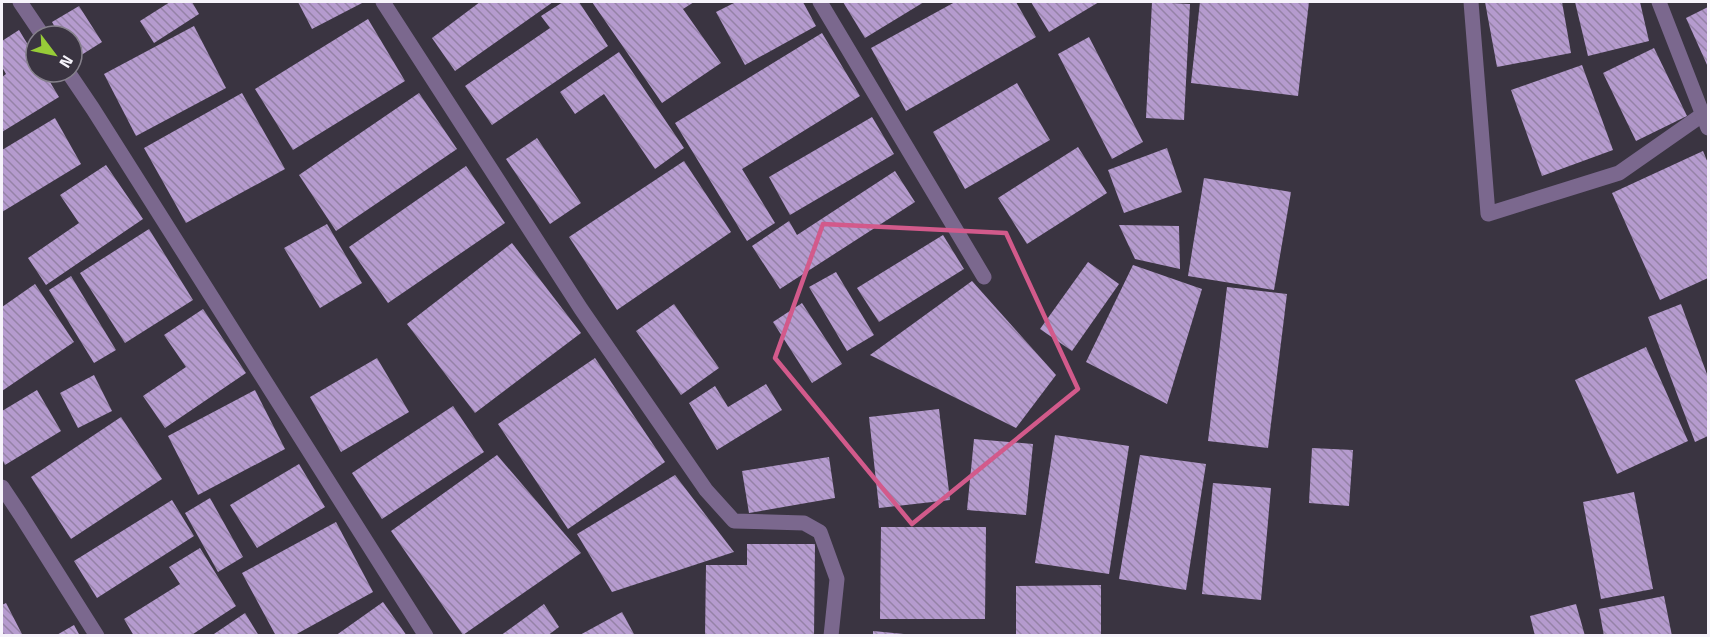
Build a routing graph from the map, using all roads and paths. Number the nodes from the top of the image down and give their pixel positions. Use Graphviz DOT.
graph roads {
  1 [pos="20,2"];
  2 [pos="383,2"];
  3 [pos="820,2"];
  4 [pos="1471,2"];
  5 [pos="1659,2"];
  6 [pos="35,24"];
  7 [pos="76,84"];
  8 [pos="1705,121"];
  9 [pos="984,277"];
  10 [pos="2,487"];
  11 [pos="97,636"];
  12 [pos="426,636"];
  13 [pos="831,636"];
  1 -- 6 [label="street"];
  2 -- 13 [label="street"];
  3 -- 9 [label="street"];
  4 -- 8 [label="street"];
  5 -- 8 [label="street"];
  7 -- 12 [label="street"];
  10 -- 11 [label="street"];
}
